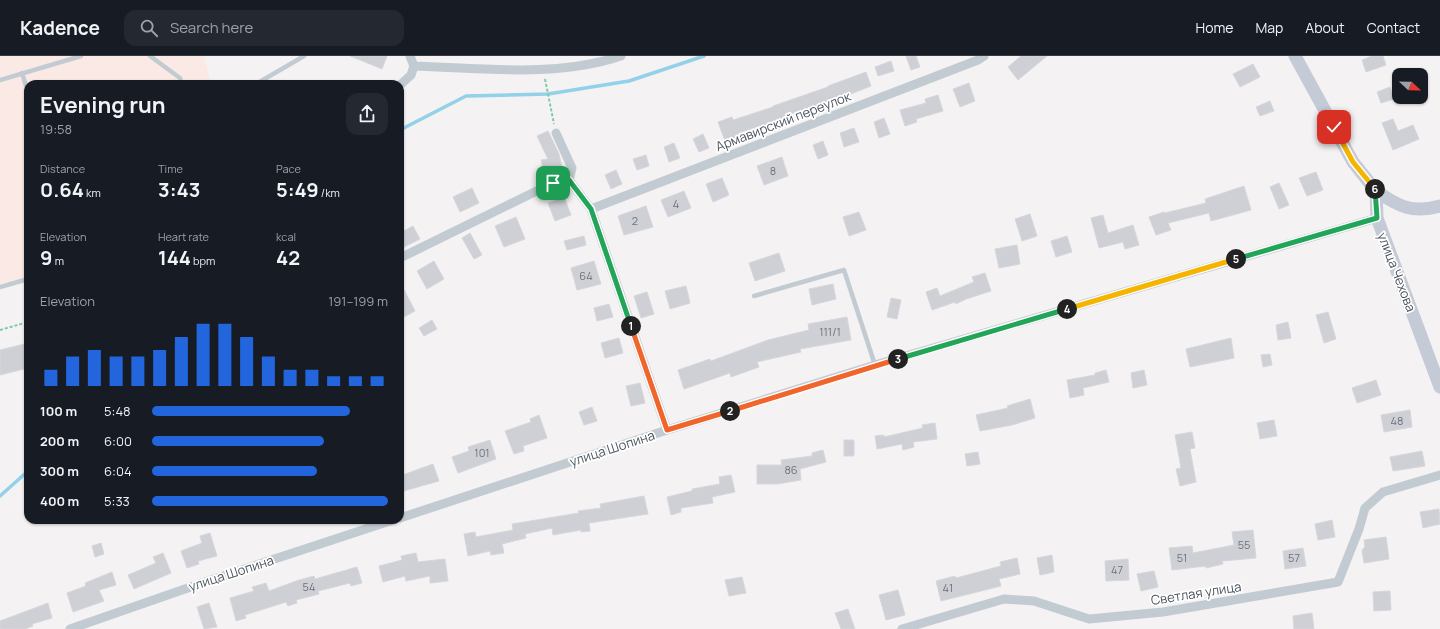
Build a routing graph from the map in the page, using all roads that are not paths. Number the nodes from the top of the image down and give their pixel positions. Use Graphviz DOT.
graph roads {
  1 [pos="81,56"];
  2 [pos="150,56"];
  3 [pos="304,56"];
  4 [pos="410,56"];
  5 [pos="621,56"];
  6 [pos="984,56"];
  7 [pos="1295,56"];
  8 [pos="603,59"];
  9 [pos="414,66"];
  10 [pos="22,73"];
  11 [pos="0,80"];
  12 [pos="24,80"];
  13 [pos="181,80"];
  14 [pos="263,80"];
  15 [pos="404,81"];
  16 [pos="556,133"];
  17 [pos="569,180"];
  18 [pos="1376,190"];
  19 [pos="1440,206"];
  20 [pos="591,209"];
  21 [pos="1377,218"];
  22 [pos="404,256"];
  23 [pos="24,280"];
  24 [pos="0,287"];
  25 [pos="754,296"];
  26 [pos="876,365"];
  27 [pos="1440,387"];
  28 [pos="667,430"];
  29 [pos="1440,476"];
  30 [pos="404,517"];
  31 [pos="381,524"];
  32 [pos="70,629"];
  33 [pos="902,629"];
  1 -- 10 [label="lane"];
  2 -- 13 [label="lane"];
  3 -- 14 [label="lane"];
  4 -- 9 [label="street"];
  5 -- 8 [label="street"];
  6 -- 20 [label="street, Армавирский переулок"];
  7 -- 18 [label="main road"];
  8 -- 9 [label="street"];
  9 -- 15 [label="street"];
  10 -- 11 [label="lane"];
  10 -- 12 [label="lane"];
  16 -- 17 [label="street"];
  17 -- 20 [label="street"];
  17 -- 22 [label="street"];
  18 -- 19 [label="main road"];
  18 -- 21 [label="main road, улица Чехова"];
  20 -- 28 [label="street"];
  21 -- 26 [label="street, улица Шопина"];
  21 -- 27 [label="main road, улица Чехова"];
  23 -- 24 [label="lane"];
  25 -- 26 [label="lane"];
  26 -- 28 [label="street, улица Шопина"];
  28 -- 30 [label="street, улица Шопина"];
  29 -- 33 [label="street, Светлая улица"];
  31 -- 32 [label="street, улица Шопина"];
}
